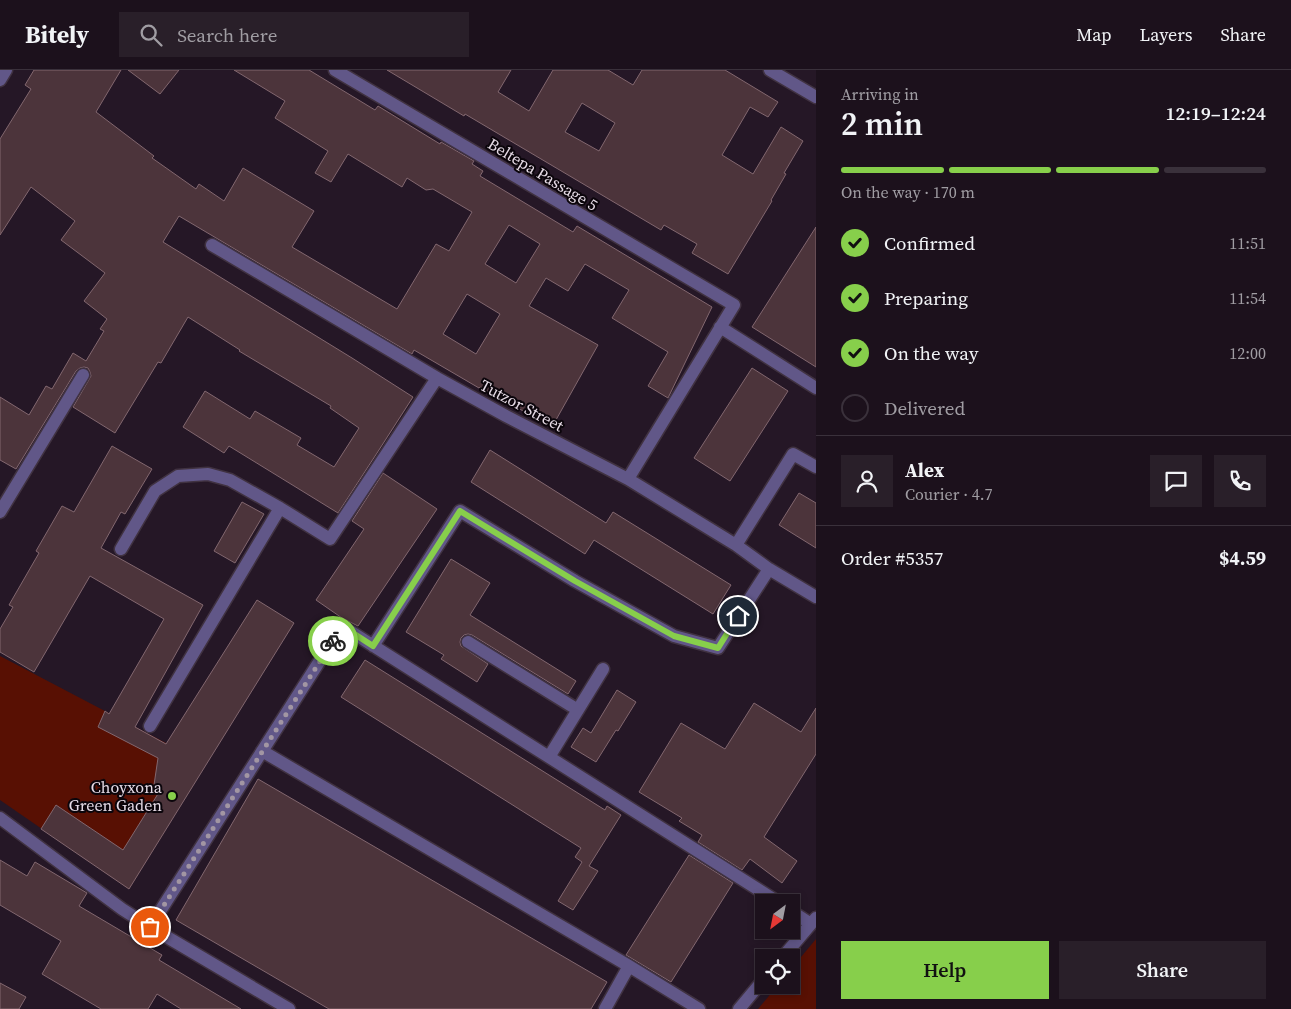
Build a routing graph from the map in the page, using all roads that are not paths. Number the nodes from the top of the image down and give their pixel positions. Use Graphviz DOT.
graph roads {
  1 [pos="6,70"];
  2 [pos="335,70"];
  3 [pos="770,70"];
  4 [pos="0,80"];
  5 [pos="816,97"];
  6 [pos="212,244"];
  7 [pos="720,327"];
  8 [pos="83,375"];
  9 [pos="437,378"];
  10 [pos="816,388"];
  11 [pos="816,467"];
  12 [pos="628,479"];
  13 [pos="280,508"];
  14 [pos="0,512"];
  15 [pos="736,545"];
  16 [pos="121,548"];
  17 [pos="769,569"];
  18 [pos="816,597"];
  19 [pos="468,642"];
  20 [pos="373,646"];
  21 [pos="603,669"];
  22 [pos="578,710"];
  23 [pos="150,726"];
  24 [pos="262,751"];
  25 [pos="549,757"];
  26 [pos="0,818"];
  27 [pos="765,894"];
  28 [pos="800,915"];
  29 [pos="813,921"];
  30 [pos="150,927"];
  31 [pos="790,949"];
  32 [pos="628,966"];
  33 [pos="755,990"];
  34 [pos="289,1009"];
  35 [pos="604,1009"];
  36 [pos="699,1009"];
  37 [pos="739,1009"];
  1 -- 4 [label="street"];
  2 -- 7 [label="street, Beltepa Passage 5"];
  3 -- 5 [label="street"];
  6 -- 9 [label="street, Tutzor Street"];
  7 -- 10 [label="street"];
  7 -- 12 [label="street"];
  8 -- 14 [label="street"];
  9 -- 12 [label="street, Tutzor Street"];
  9 -- 13 [label="street"];
  11 -- 15 [label="street"];
  12 -- 15 [label="street, Tutzor Street"];
  13 -- 16 [label="street"];
  13 -- 23 [label="street"];
  15 -- 17 [label="street, Tutzor Street"];
  17 -- 18 [label="street, Tutzor Street"];
  17 -- 20 [label="street"];
  19 -- 22 [label="street"];
  20 -- 24 [label="street"];
  20 -- 25 [label="street"];
  21 -- 22 [label="street"];
  22 -- 25 [label="street"];
  24 -- 30 [label="street"];
  24 -- 32 [label="street"];
  25 -- 27 [label="street"];
  26 -- 30 [label="street"];
  28 -- 29 [label="street"];
  29 -- 31 [label="street"];
  30 -- 34 [label="street"];
  32 -- 35 [label="street"];
  32 -- 36 [label="street"];
  33 -- 37 [label="street"];
}
